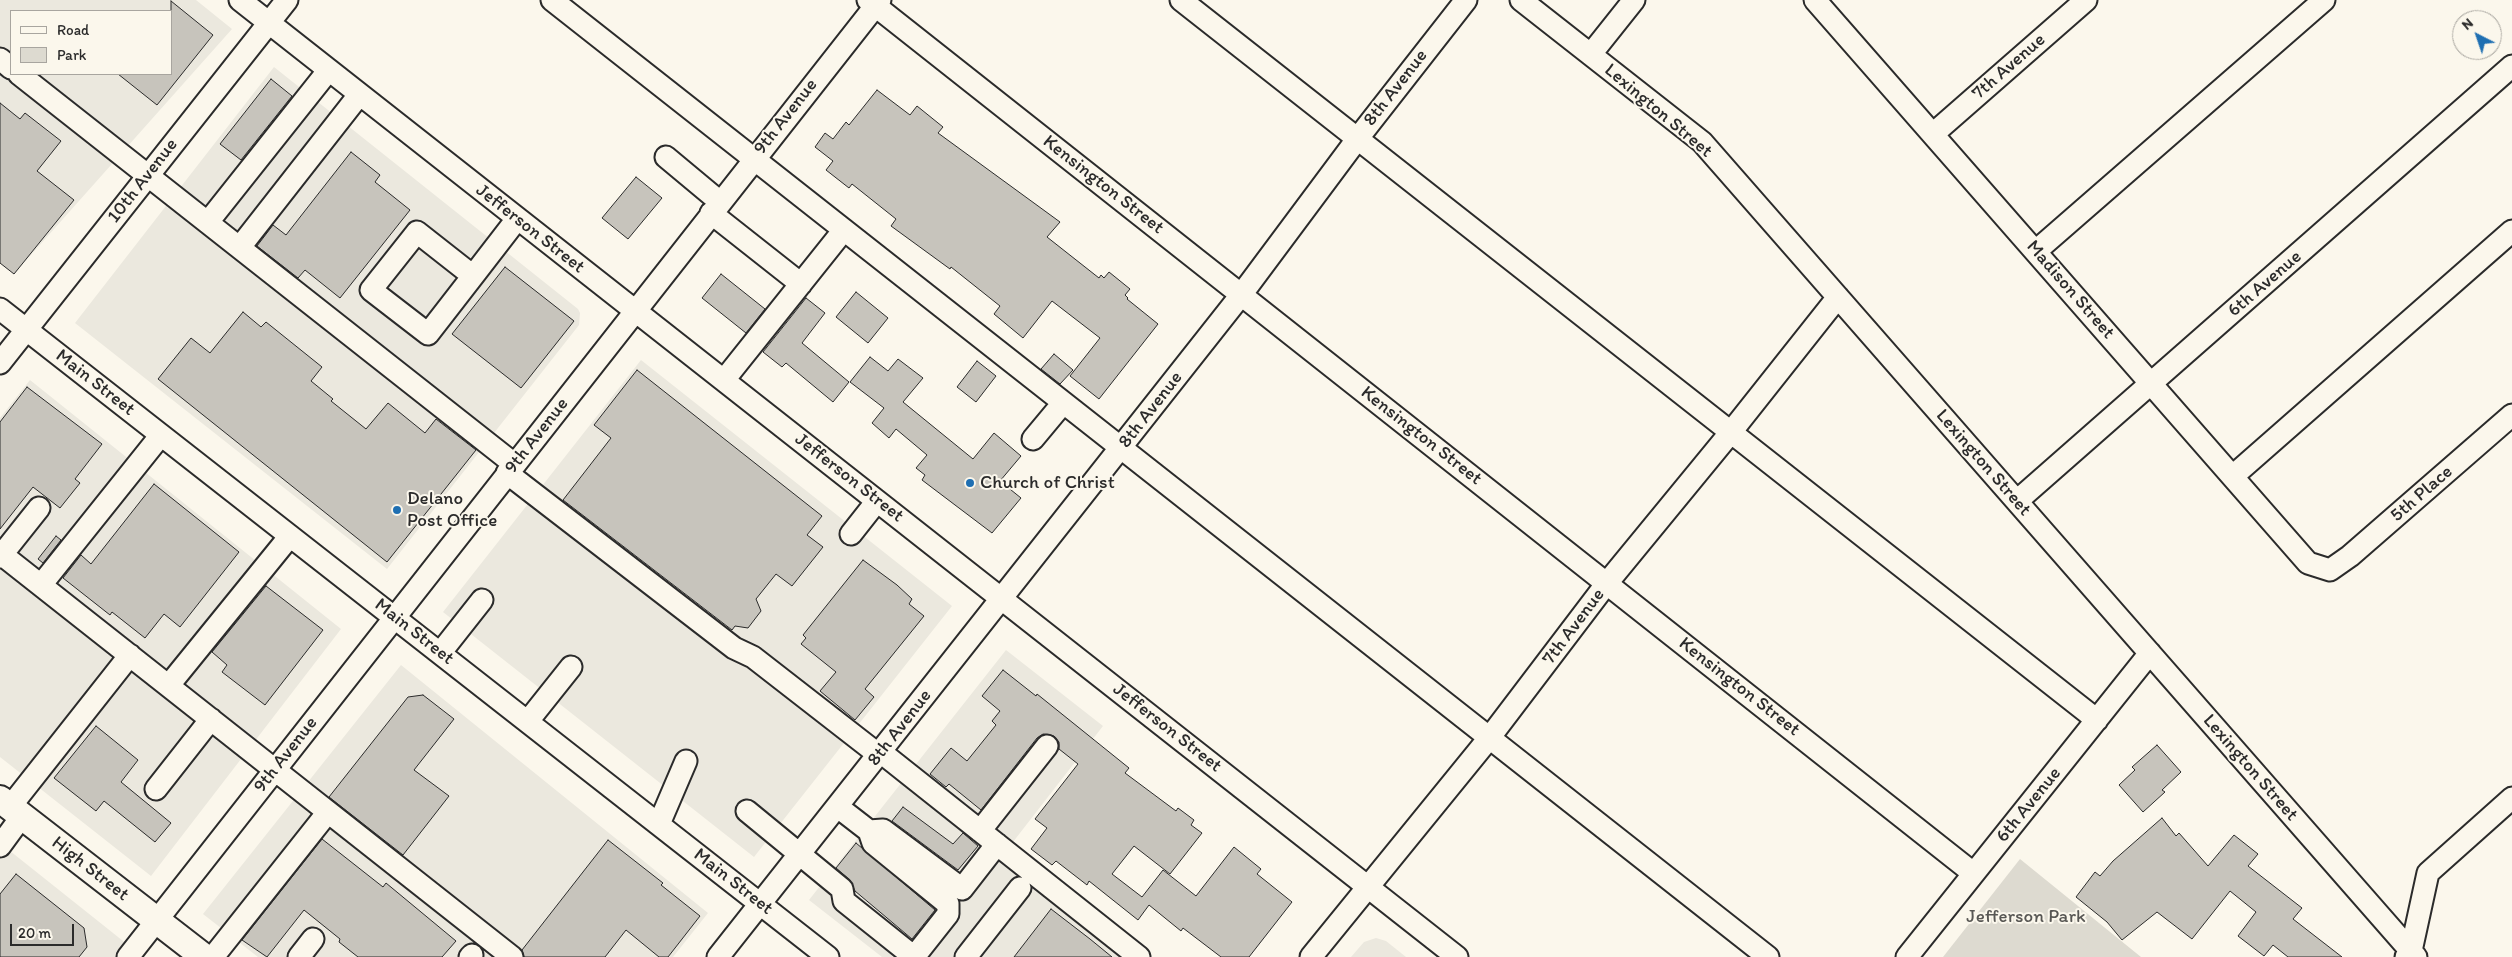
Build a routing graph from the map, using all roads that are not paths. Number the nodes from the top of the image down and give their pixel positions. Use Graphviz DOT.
graph roads {
  1 [pos="240,0"];
  2 [pos="286,0"];
  3 [pos="552,0"];
  4 [pos="1182,0"];
  5 [pos="1466,0"];
  6 [pos="1521,0"];
  7 [pos="1634,0"];
  8 [pos="2086,0"];
  9 [pos="2324,0"];
  10 [pos="874,2"];
  11 [pos="1824,3"];
  12 [pos="268,22"];
  13 [pos="1590,54"];
  14 [pos="0,59"];
  15 [pos="2512,66"];
  16 [pos="10,67"];
  17 [pos="328,71"];
  18 [pos="20,75"];
  19 [pos="359,95"];
  20 [pos="1933,134"];
  21 [pos="1358,138"];
  22 [pos="666,157"];
  23 [pos="753,160"];
  24 [pos="148,174"];
  25 [pos="716,207"];
  26 [pos="517,219"];
  27 [pos="208,222"];
  28 [pos="843,231"];
  29 [pos="2512,231"];
  30 [pos="240,247"];
  31 [pos="2036,251"];
  32 [pos="474,276"];
  33 [pos="801,284"];
  34 [pos="1241,295"];
  35 [pos="1838,297"];
  36 [pos="0,309"];
  37 [pos="635,312"];
  38 [pos="26,329"];
  39 [pos="0,363"];
  40 [pos="724,380"];
  41 [pos="2152,383"];
  42 [pos="1063,403"];
  43 [pos="2512,415"];
  44 [pos="1731,432"];
  45 [pos="161,435"];
  46 [pos="1033,440"];
  47 [pos="1121,448"];
  48 [pos="511,469"];
  49 [pos="2233,476"];
  50 [pos="877,501"];
  51 [pos="2017,501"];
  52 [pos="39,508"];
  53 [pos="851,534"];
  54 [pos="290,536"];
  55 [pos="1,555"];
  56 [pos="2330,570"];
  57 [pos="1607,583"];
  58 [pos="41,585"];
  59 [pos="1002,598"];
  60 [pos="482,600"];
  61 [pos="394,616"];
  62 [pos="440,652"];
  63 [pos="2150,653"];
  64 [pos="130,655"];
  65 [pos="571,668"];
  66 [pos="169,685"];
  67 [pos="211,719"];
  68 [pos="2097,720"];
  69 [pos="528,721"];
  70 [pos="1490,737"];
  71 [pos="1047,746"];
  72 [pos="881,754"];
  73 [pos="686,761"];
  74 [pos="275,770"];
  75 [pos="156,789"];
  76 [pos="2512,798"];
  77 [pos="11,807"];
  78 [pos="838,807"];
  79 [pos="747,811"];
  80 [pos="328,812"];
  81 [pos="659,824"];
  82 [pos="980,830"];
  83 [pos="869,831"];
  84 [pos="997,844"];
  85 [pos="0,846"];
  86 [pos="800,854"];
  87 [pos="1973,873"];
  88 [pos="1368,886"];
  89 [pos="1020,888"];
  90 [pos="761,904"];
  91 [pos="157,920"];
  92 [pos="313,939"];
  93 [pos="822,955"];
  94 [pos="2411,955"];
  95 [pos="1315,956"];
  96 [pos="128,957"];
  97 [pos="204,957"];
  98 [pos="213,957"];
  99 [pos="299,957"];
  100 [pos="512,957"];
  101 [pos="718,957"];
  102 [pos="914,957"];
  103 [pos="966,957"];
  104 [pos="1139,957"];
  105 [pos="1457,957"];
  106 [pos="1768,957"];
  107 [pos="1907,957"];
  1 -- 12 [label="street, Jefferson Street"];
  2 -- 12 [label="street, 10th Avenue"];
  3 -- 23 [label="street"];
  4 -- 21 [label="street"];
  5 -- 21 [label="street, 8th Avenue"];
  6 -- 13 [label="street, Lexington Street"];
  7 -- 13 [label="street"];
  8 -- 20 [label="street, 7th Avenue"];
  9 -- 31 [label="street"];
  10 -- 23 [label="street, 9th Avenue"];
  10 -- 34 [label="street, Kensington Street"];
  11 -- 20 [label="street, Madison Street"];
  12 -- 17 [label="street, Jefferson Street"];
  12 -- 24 [label="street, 10th Avenue"];
  13 -- 35 [label="street, Lexington Street"];
  14 -- 16 [label="street"];
  15 -- 41 [label="street, 6th Avenue"];
  17 -- 19 [label="street, Jefferson Street"];
  17 -- 27 [label="street"];
  18 -- 24 [label="street"];
  19 -- 26 [label="street, Jefferson Street"];
  19 -- 30 [label="street"];
  20 -- 31 [label="street, Madison Street"];
  21 -- 34 [label="street, 8th Avenue"];
  21 -- 44 [label="street"];
  22 -- 25 [label="street"];
  23 -- 25 [label="street, 9th Avenue"];
  23 -- 28 [label="street"];
  24 -- 27 [label="street"];
  24 -- 38 [label="street, 10th Avenue"];
  25 -- 33 [label="street"];
  25 -- 37 [label="street, 9th Avenue"];
  26 -- 32 [label="street"];
  26 -- 37 [label="street, Jefferson Street"];
  27 -- 30 [label="street"];
  28 -- 33 [label="street"];
  28 -- 42 [label="street"];
  29 -- 49 [label="street"];
  30 -- 48 [label="street"];
  31 -- 41 [label="street, Madison Street"];
  32 -- 32 [label="street"];
  33 -- 40 [label="street"];
  34 -- 47 [label="street, 8th Avenue"];
  34 -- 57 [label="street, Kensington Street"];
  35 -- 44 [label="street, 7th Avenue"];
  35 -- 51 [label="street, Lexington Street"];
  36 -- 38 [label="street, Main Street"];
  37 -- 40 [label="street, Jefferson Street"];
  37 -- 48 [label="street, 9th Avenue"];
  38 -- 39 [label="street, 10th Avenue"];
  38 -- 45 [label="street, Main Street"];
  40 -- 50 [label="street, Jefferson Street"];
  41 -- 49 [label="street, Madison Street"];
  41 -- 51 [label="street, 6th Avenue"];
  42 -- 46 [label="street"];
  42 -- 47 [label="street"];
  43 -- 56 [label="street, 5th Place"];
  44 -- 57 [label="street, 7th Avenue"];
  44 -- 68 [label="street"];
  45 -- 54 [label="street, Main Street"];
  45 -- 58 [label="street"];
  47 -- 59 [label="street, 8th Avenue"];
  47 -- 70 [label="street"];
  48 -- 61 [label="street, 9th Avenue"];
  48 -- 72 [label="street"];
  49 -- 56 [label="street, Madison Street"];
  50 -- 53 [label="street"];
  50 -- 59 [label="street, Jefferson Street"];
  51 -- 63 [label="street, Lexington Street"];
  52 -- 55 [label="street"];
  54 -- 61 [label="street, Main Street"];
  54 -- 66 [label="street"];
  55 -- 58 [label="street"];
  57 -- 70 [label="street, 7th Avenue"];
  57 -- 87 [label="street, Kensington Street"];
  58 -- 64 [label="street"];
  59 -- 72 [label="street, 8th Avenue"];
  59 -- 88 [label="street, Jefferson Street"];
  60 -- 62 [label="street"];
  61 -- 62 [label="street, Main Street"];
  61 -- 74 [label="street, 9th Avenue"];
  62 -- 69 [label="street, Main Street"];
  63 -- 68 [label="street, 6th Avenue"];
  63 -- 94 [label="street, Lexington Street"];
  64 -- 66 [label="street"];
  64 -- 77 [label="street"];
  65 -- 69 [label="street"];
  66 -- 67 [label="street"];
  67 -- 74 [label="street"];
  67 -- 75 [label="street"];
  68 -- 87 [label="street, 6th Avenue"];
  69 -- 81 [label="street, Main Street"];
  70 -- 88 [label="street, 7th Avenue"];
  70 -- 106 [label="street"];
  71 -- 82 [label="street"];
  72 -- 78 [label="street, 8th Avenue"];
  72 -- 82 [label="street"];
  73 -- 81 [label="street"];
  74 -- 80 [label="street"];
  74 -- 91 [label="street, 9th Avenue"];
  76 -- 94 [label="street"];
  77 -- 85 [label="street"];
  77 -- 91 [label="main road, High Street"];
  78 -- 83 [label="street"];
  78 -- 86 [label="street, 8th Avenue"];
  79 -- 86 [label="street"];
  80 -- 98 [label="street"];
  80 -- 100 [label="street"];
  81 -- 90 [label="street, Main Street"];
  82 -- 84 [label="street"];
  83 -- 84 [label="street"];
  83 -- 102 [label="street"];
  84 -- 104 [label="street"];
  86 -- 90 [label="street, 8th Avenue"];
  86 -- 102 [label="street"];
  87 -- 107 [label="street, 6th Avenue"];
  88 -- 95 [label="street, 7th Avenue"];
  88 -- 105 [label="street, Jefferson Street"];
  89 -- 103 [label="street"];
  90 -- 93 [label="street, Main Street"];
  90 -- 101 [label="street, 8th Avenue"];
  91 -- 96 [label="street, 9th Avenue"];
  91 -- 97 [label="main road, High Street"];
  92 -- 99 [label="street"];
}
